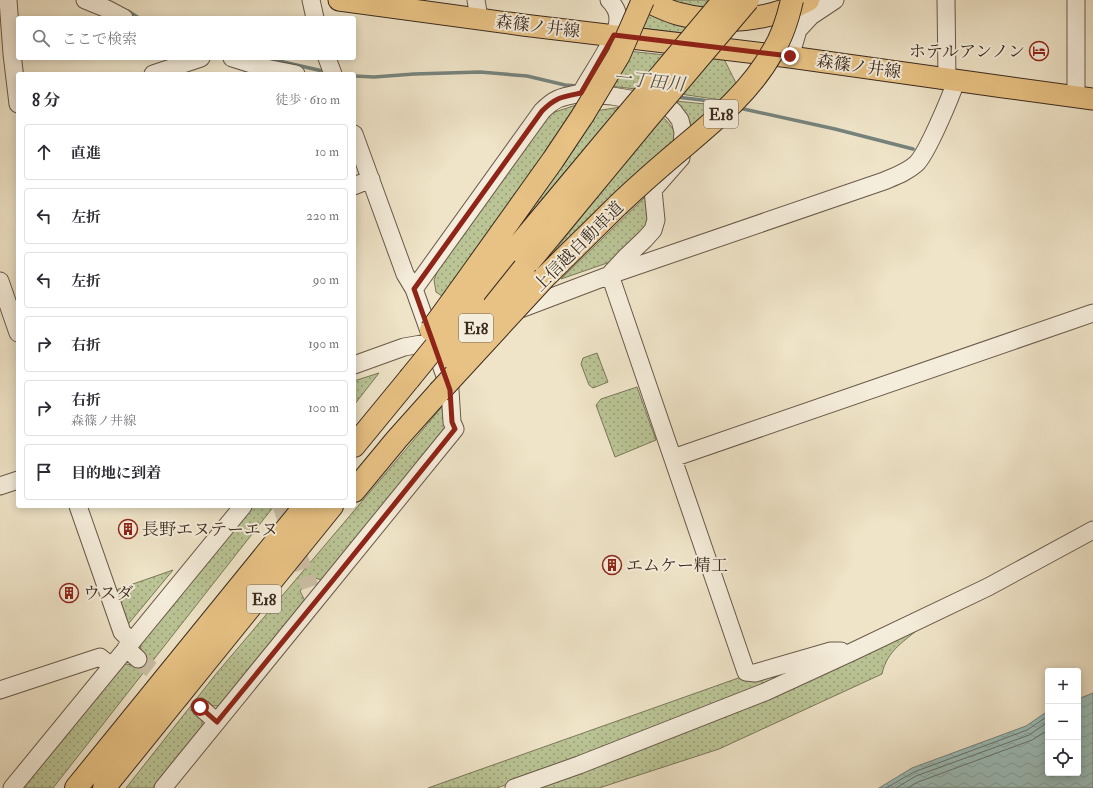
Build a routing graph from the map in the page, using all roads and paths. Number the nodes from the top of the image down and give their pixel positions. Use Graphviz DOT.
graph roads {
  1 [pos="8,0"];
  2 [pos="85,0"];
  3 [pos="311,0"];
  4 [pos="339,0"];
  5 [pos="609,0"];
  6 [pos="644,0"];
  7 [pos="724,0"];
  8 [pos="748,0"];
  9 [pos="792,0"];
  10 [pos="808,0"];
  11 [pos="835,0"];
  12 [pos="946,0"];
  13 [pos="1076,0"];
  14 [pos="478,9"];
  15 [pos="119,16"];
  16 [pos="315,16"];
  17 [pos="614,35"];
  18 [pos="15,53"];
  19 [pos="790,56"];
  20 [pos="195,60"];
  21 [pos="238,60"];
  22 [pos="16,72"];
  23 [pos="160,72"];
  24 [pos="286,72"];
  25 [pos="952,80"];
  26 [pos="584,89"];
  27 [pos="1084,97"];
  28 [pos="633,122"];
  29 [pos="356,143"];
  30 [pos="371,179"];
  31 [pos="356,185"];
  32 [pos="610,275"];
  33 [pos="0,281"];
  34 [pos="414,289"];
  35 [pos="464,298"];
  36 [pos="1093,313"];
  37 [pos="16,327"];
  38 [pos="433,342"];
  39 [pos="356,364"];
  40 [pos="404,376"];
  41 [pos="433,390"];
  42 [pos="356,430"];
  43 [pos="356,443"];
  44 [pos="673,458"];
  45 [pos="356,477"];
  46 [pos="16,481"];
  47 [pos="0,486"];
  48 [pos="356,489"];
  49 [pos="79,508"];
  50 [pos="241,508"];
  51 [pos="295,508"];
  52 [pos="303,508"];
  53 [pos="330,508"];
  54 [pos="339,508"];
  55 [pos="1093,530"];
  56 [pos="310,587"];
  57 [pos="313,605"];
  58 [pos="132,650"];
  59 [pos="854,651"];
  60 [pos="111,666"];
  61 [pos="167,674"];
  62 [pos="0,690"];
  63 [pos="183,690"];
  64 [pos="200,707"];
  65 [pos="217,722"];
  66 [pos="12,788"];
  67 [pos="76,788"];
  68 [pos="104,788"];
  69 [pos="163,788"];
  70 [pos="514,788"];
  1 -- 18 [label="street"];
  2 -- 15 [label="street"];
  3 -- 16 [label="street"];
  4 -- 14 [label="main road, 森篠ノ井線"];
  5 -- 17 [label="street"];
  6 -- 10 [label="highway"];
  6 -- 35 [label="highway, 上信越自動車道 / E18, bridge"];
  7 -- 28 [label="highway, 上信越自動車道 / E18, bridge"];
  8 -- 28 [label="highway, 上信越自動車道 / E18, bridge"];
  9 -- 41 [label="highway, 上信越自動車道 / E18, bridge"];
  11 -- 19 [label="street"];
  12 -- 25 [label="street"];
  13 -- 27 [label="street"];
  14 -- 17 [label="main road, 森篠ノ井線"];
  17 -- 19 [label="main road, 森篠ノ井線"];
  17 -- 26 [label="street"];
  18 -- 22 [label="street"];
  19 -- 25 [label="main road, 森篠ノ井線"];
  20 -- 23 [label="street"];
  21 -- 24 [label="street"];
  25 -- 27 [label="main road, 森篠ノ井線"];
  25 -- 32 [label="street"];
  26 -- 32 [label="street"];
  26 -- 34 [label="street"];
  28 -- 35 [label="highway, 上信越自動車道 / E18"];
  28 -- 41 [label="highway, 上信越自動車道 / E18, bridge"];
  29 -- 30 [label="street"];
  30 -- 31 [label="street"];
  30 -- 34 [label="street"];
  32 -- 38 [label="street"];
  32 -- 44 [label="street"];
  33 -- 37 [label="street"];
  34 -- 38 [label="street"];
  35 -- 40 [label="highway, 上信越自動車道 / E18, bridge"];
  36 -- 44 [label="street"];
  38 -- 39 [label="street"];
  38 -- 57 [label="street"];
  40 -- 42 [label="highway, 上信越自動車道 / E18"];
  40 -- 43 [label="highway, 上信越自動車道 / E18"];
  41 -- 45 [label="highway, 上信越自動車道 / E18"];
  41 -- 48 [label="highway, 上信越自動車道 / E18"];
  44 -- 59 [label="street"];
  46 -- 47 [label="street"];
  49 -- 58 [label="street"];
  50 -- 58 [label="street"];
  51 -- 61 [label="highway, E18"];
  52 -- 61 [label="highway, E18"];
  53 -- 63 [label="highway, E18"];
  54 -- 63 [label="highway, E18"];
  55 -- 59 [label="street"];
  56 -- 57 [label="street"];
  57 -- 65 [label="street"];
  58 -- 60 [label="street"];
  59 -- 70 [label="street"];
  60 -- 62 [label="street"];
  60 -- 66 [label="street"];
  61 -- 67 [label="highway, E18"];
  63 -- 68 [label="highway, E18"];
  64 -- 65 [label="street"];
  65 -- 69 [label="street"];
}
